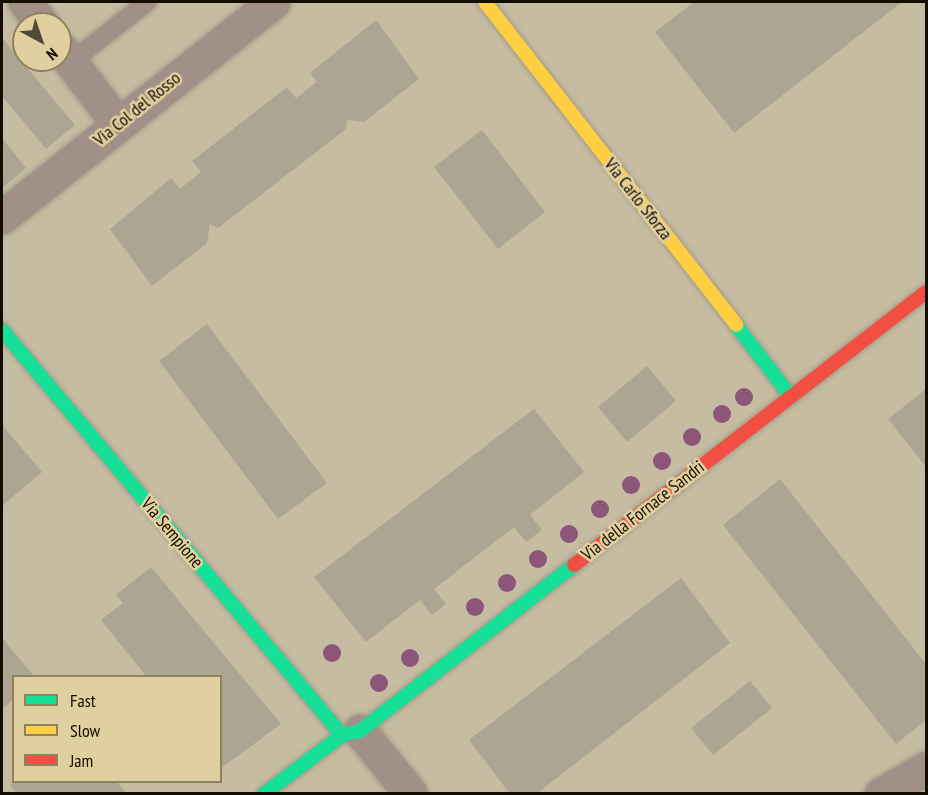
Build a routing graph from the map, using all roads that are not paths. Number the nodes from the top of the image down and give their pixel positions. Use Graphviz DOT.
graph roads {
  1 [pos="147,2"];
  2 [pos="273,2"];
  3 [pos="485,2"];
  4 [pos="72,51"];
  5 [pos="72,63"];
  6 [pos="118,124"];
  7 [pos="2,217"];
  8 [pos="927,292"];
  9 [pos="2,330"];
  10 [pos="791,397"];
  11 [pos="351,733"];
  12 [pos="927,768"];
  13 [pos="264,794"];
  14 [pos="411,794"];
  15 [pos="881,794"];
  1 -- 4 [label="lane"];
  2 -- 6 [label="street, Via Col del Rosso"];
  3 -- 10 [label="street, Via Carlo Sforza"];
  5 -- 6 [label="street"];
  6 -- 7 [label="street, Via Col del Rosso"];
  8 -- 10 [label="street, Via della Fornace Sandri"];
  9 -- 11 [label="street, Via Sempione"];
  10 -- 11 [label="street, Via della Fornace Sandri"];
  11 -- 13 [label="street, Via della Fornace Sandri"];
  11 -- 14 [label="street, Via Sempione"];
  12 -- 15 [label="street"];
}
